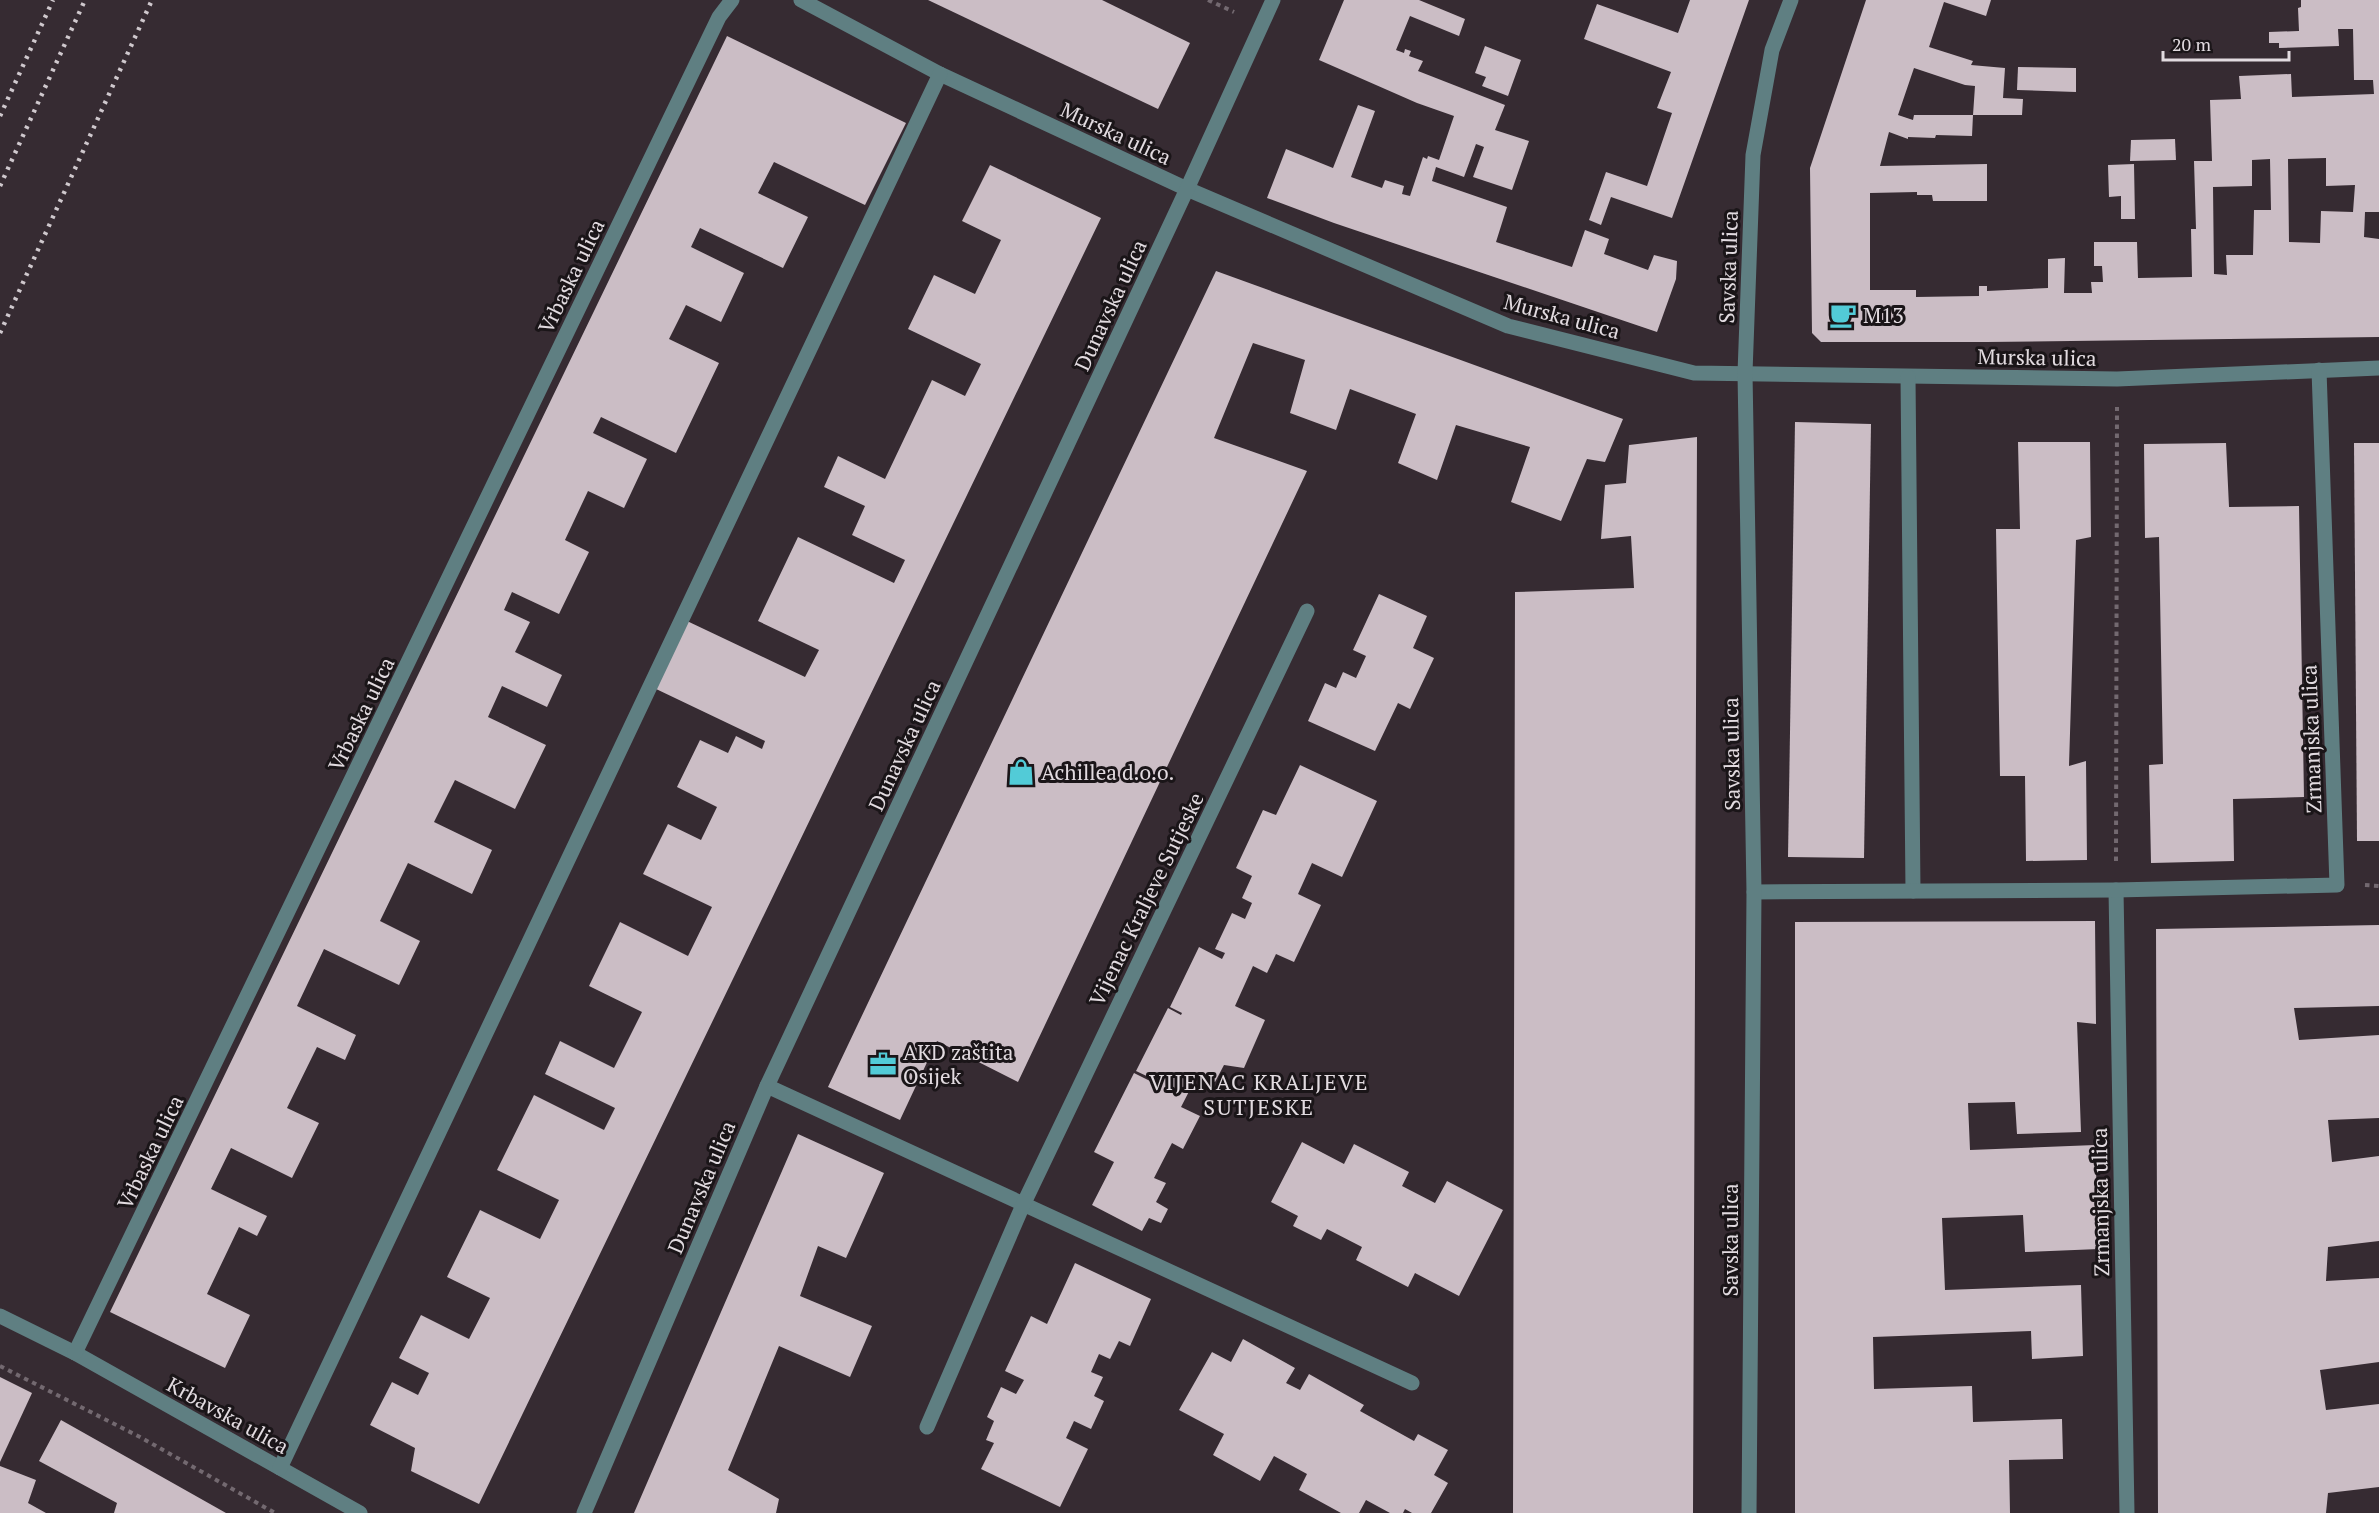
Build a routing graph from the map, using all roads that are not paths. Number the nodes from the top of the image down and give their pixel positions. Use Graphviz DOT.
graph roads {
  1 [pos="732,0"];
  2 [pos="801,0"];
  3 [pos="1273,0"];
  4 [pos="1791,0"];
  5 [pos="940,75"];
  6 [pos="1187,189"];
  7 [pos="2379,368"];
  8 [pos="2319,370"];
  9 [pos="1745,373"];
  10 [pos="1908,377"];
  11 [pos="1307,611"];
  12 [pos="2116,890"];
  13 [pos="1913,891"];
  14 [pos="1754,892"];
  15 [pos="767,1086"];
  16 [pos="1023,1205"];
  17 [pos="0,1316"];
  18 [pos="75,1353"];
  19 [pos="1412,1383"];
  20 [pos="927,1427"];
  21 [pos="280,1468"];
  22 [pos="360,1513"];
  23 [pos="584,1513"];
  24 [pos="1749,1513"];
  25 [pos="2127,1513"];
  1 -- 18 [label="street, Vrbaska ulica"];
  2 -- 5 [label="street, Murska ulica"];
  3 -- 6 [label="street, Dunavska ulica"];
  4 -- 9 [label="street, Savska ulica"];
  5 -- 6 [label="street, Murska ulica"];
  5 -- 21 [label="street"];
  6 -- 9 [label="street, Murska ulica"];
  6 -- 15 [label="street, Dunavska ulica"];
  7 -- 8 [label="street, Murska ulica"];
  8 -- 10 [label="street, Murska ulica"];
  8 -- 12 [label="street, Zrmanjska ulica"];
  9 -- 10 [label="street, Murska ulica"];
  9 -- 14 [label="street, Savska ulica"];
  10 -- 13 [label="street"];
  11 -- 16 [label="street, Vijenac Kraljeve Sutjeske"];
  12 -- 13 [label="street, Zrmanjska ulica"];
  12 -- 25 [label="street, Zrmanjska ulica"];
  13 -- 14 [label="street, Zrmanjska ulica"];
  14 -- 24 [label="street, Savska ulica"];
  15 -- 16 [label="street"];
  15 -- 23 [label="street, Dunavska ulica"];
  16 -- 19 [label="street"];
  16 -- 20 [label="street, Vijenac Kraljeve Sutjeske"];
  17 -- 18 [label="street"];
  18 -- 21 [label="street, Krbavska ulica"];
  21 -- 22 [label="street, Krbavska ulica"];
}
